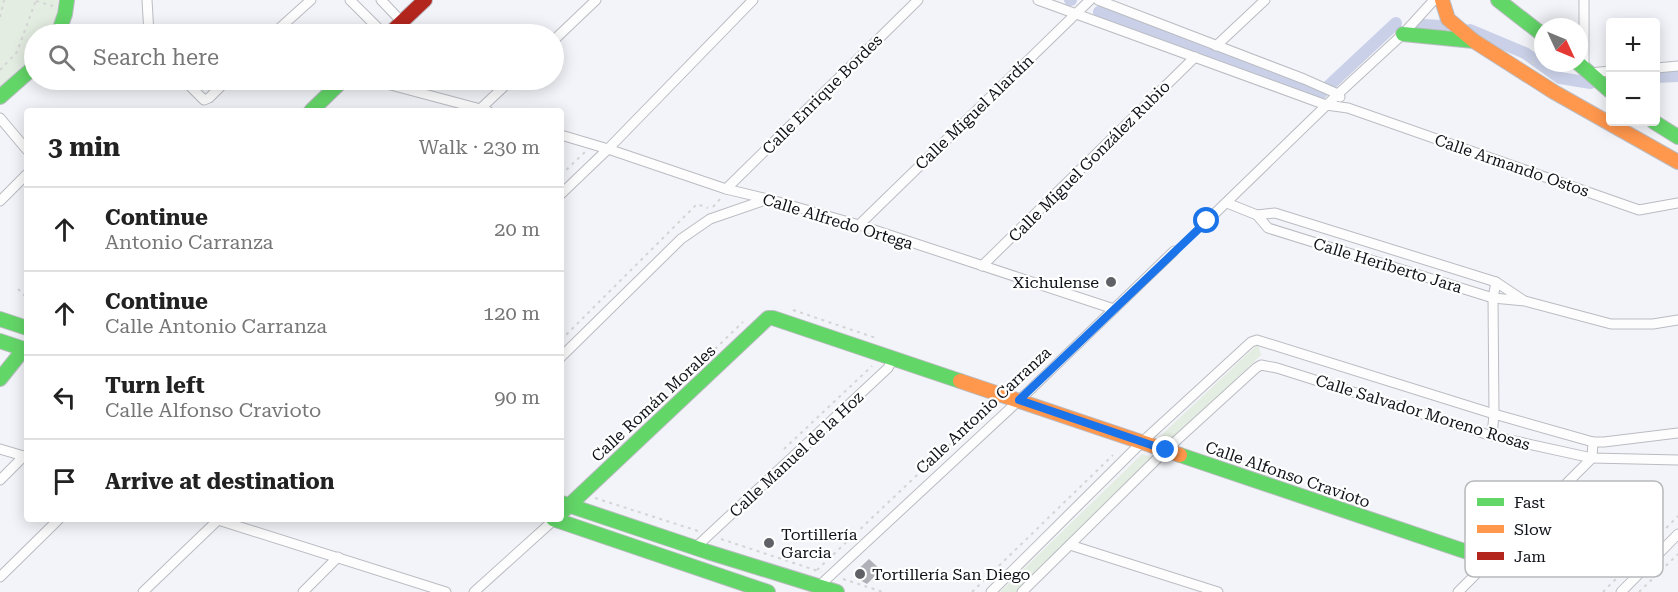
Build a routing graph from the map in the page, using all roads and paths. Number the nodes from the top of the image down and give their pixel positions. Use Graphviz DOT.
graph roads {
  1 [pos="4,0"];
  2 [pos="36,0"];
  3 [pos="147,0"];
  4 [pos="311,0"];
  5 [pos="350,0"];
  6 [pos="381,0"];
  7 [pos="425,0"];
  8 [pos="596,0"];
  9 [pos="753,0"];
  10 [pos="918,0"];
  11 [pos="1038,0"];
  12 [pos="1090,0"];
  13 [pos="1098,0"];
  14 [pos="1265,0"];
  15 [pos="1434,0"];
  16 [pos="1442,0"];
  17 [pos="1498,0"];
  18 [pos="1584,0"];
  19 [pos="67,5"];
  20 [pos="1075,15"];
  21 [pos="0,18"];
  22 [pos="1584,18"];
  23 [pos="402,22"];
  24 [pos="27,24"];
  25 [pos="61,24"];
  26 [pos="148,24"];
  27 [pos="284,24"];
  28 [pos="374,24"];
  29 [pos="1534,28"];
  30 [pos="564,30"];
  31 [pos="24,33"];
  32 [pos="1403,34"];
  33 [pos="1474,41"];
  34 [pos="1216,46"];
  35 [pos="1195,57"];
  36 [pos="1534,61"];
  37 [pos="1678,66"];
  38 [pos="1530,67"];
  39 [pos="1588,68"];
  40 [pos="1660,68"];
  41 [pos="0,70"];
  42 [pos="1606,70"];
  43 [pos="1588,71"];
  44 [pos="24,76"];
  45 [pos="1606,87"];
  46 [pos="195,90"];
  47 [pos="217,90"];
  48 [pos="332,90"];
  49 [pos="409,90"];
  50 [pos="501,90"];
  51 [pos="1338,94"];
  52 [pos="0,97"];
  53 [pos="1326,105"];
  54 [pos="313,108"];
  55 [pos="475,108"];
  56 [pos="484,108"];
  57 [pos="1348,108"];
  58 [pos="0,118"];
  59 [pos="1660,126"];
  60 [pos="564,136"];
  61 [pos="1678,137"];
  62 [pos="592,145"];
  63 [pos="24,146"];
  64 [pos="608,149"];
  65 [pos="1678,162"];
  66 [pos="564,172"];
  67 [pos="24,177"];
  68 [pos="726,189"];
  69 [pos="564,191"];
  70 [pos="768,199"];
  71 [pos="0,201"];
  72 [pos="1227,203"];
  73 [pos="1678,203"];
  74 [pos="1257,214"];
  75 [pos="1207,221"];
  76 [pos="859,225"];
  77 [pos="1174,251"];
  78 [pos="982,266"];
  79 [pos="1496,282"];
  80 [pos="18,290"];
  81 [pos="24,295"];
  82 [pos="1493,298"];
  83 [pos="1525,301"];
  84 [pos="787,309"];
  85 [pos="1114,309"];
  86 [pos="768,318"];
  87 [pos="0,319"];
  88 [pos="1678,321"];
  89 [pos="743,322"];
  90 [pos="24,327"];
  91 [pos="0,341"];
  92 [pos="886,341"];
  93 [pos="1282,347"];
  94 [pos="24,349"];
  95 [pos="24,352"];
  96 [pos="712,352"];
  97 [pos="564,354"];
  98 [pos="893,358"];
  99 [pos="1277,368"];
  100 [pos="0,379"];
  101 [pos="1002,395"];
  102 [pos="1019,400"];
  103 [pos="1494,414"];
  104 [pos="1678,433"];
  105 [pos="1492,436"];
  106 [pos="1142,442"];
  107 [pos="1593,442"];
  108 [pos="0,449"];
  109 [pos="1166,450"];
  110 [pos="1113,454"];
  111 [pos="24,457"];
  112 [pos="24,458"];
  113 [pos="1592,458"];
  114 [pos="1678,460"];
  115 [pos="0,480"];
  116 [pos="1569,481"];
  117 [pos="581,494"];
  118 [pos="564,507"];
  119 [pos="1678,516"];
  120 [pos="55,522"];
  121 [pos="215,522"];
  122 [pos="227,522"];
  123 [pos="551,522"];
  124 [pos="563,522"];
  125 [pos="1663,531"];
  126 [pos="1678,534"];
  127 [pos="709,535"];
  128 [pos="1070,545"];
  129 [pos="696,547"];
  130 [pos="1663,549"];
  131 [pos="1465,551"];
  132 [pos="1678,554"];
  133 [pos="338,557"];
  134 [pos="1663,569"];
  135 [pos="817,570"];
  136 [pos="831,575"];
  137 [pos="0,577"];
  138 [pos="1473,577"];
  139 [pos="1619,577"];
  140 [pos="1636,577"];
  141 [pos="1654,577"];
  142 [pos="804,582"];
  143 [pos="817,589"];
  144 [pos="143,592"];
  145 [pos="303,592"];
  146 [pos="446,592"];
  147 [pos="474,592"];
  148 [pos="768,592"];
  149 [pos="837,592"];
  150 [pos="883,592"];
  151 [pos="972,592"];
  152 [pos="991,592"];
  153 [pos="1022,592"];
  154 [pos="1218,592"];
  155 [pos="1458,592"];
  156 [pos="1604,592"];
  157 [pos="1621,592"];
  158 [pos="1639,592"];
  1 -- 21 [label="path"];
  2 -- 19 [label="path"];
  2 -- 24 [label="path"];
  3 -- 26 [label="street"];
  4 -- 27 [label="street"];
  5 -- 28 [label="street"];
  6 -- 23 [label="street"];
  7 -- 23 [label="street"];
  8 -- 30 [label="street"];
  9 -- 64 [label="street"];
  10 -- 68 [label="street, Calle Enrique Bordes"];
  11 -- 20 [label="street, Calle Armando Ostos"];
  12 -- 20 [label="street, Calle Miguel Alardín"];
  13 -- 34 [label="street"];
  14 -- 34 [label="street"];
  15 -- 32 [label="street"];
  16 -- 33 [label="street"];
  17 -- 29 [label="street"];
  18 -- 22 [label="street"];
  19 -- 25 [label="street"];
  20 -- 35 [label="street, Calle Armando Ostos"];
  20 -- 76 [label="street, Calle Miguel Alardín"];
  31 -- 41 [label="path"];
  32 -- 33 [label="street"];
  32 -- 51 [label="street"];
  33 -- 65 [label="street"];
  34 -- 51 [label="street"];
  35 -- 53 [label="street, Calle Armando Ostos"];
  35 -- 78 [label="street, Calle Miguel González Rubio"];
  36 -- 38 [label="path"];
  37 -- 40 [label="street"];
  39 -- 42 [label="street"];
  43 -- 45 [label="street"];
  44 -- 52 [label="street"];
  46 -- 47 [label="street"];
  48 -- 54 [label="street"];
  49 -- 55 [label="street"];
  50 -- 56 [label="street"];
  51 -- 53 [label="street"];
  51 -- 57 [label="street"];
  53 -- 57 [label="street, Calle Armando Ostos"];
  53 -- 72 [label="street"];
  57 -- 73 [label="street, Calle Armando Ostos"];
  58 -- 63 [label="street"];
  59 -- 61 [label="street"];
  60 -- 62 [label="street, Calle Alfredo Ortega"];
  62 -- 64 [label="street, Calle Alfredo Ortega"];
  62 -- 66 [label="path"];
  64 -- 68 [label="street, Calle Alfredo Ortega"];
  64 -- 69 [label="street"];
  67 -- 71 [label="street"];
  68 -- 70 [label="street, Calle Alfredo Ortega"];
  70 -- 76 [label="street, Calle Alfredo Ortega"];
  70 -- 97 [label="street"];
  72 -- 74 [label="street, Calle Heriberto Jara"];
  72 -- 75 [label="street"];
  74 -- 79 [label="street, Calle Heriberto Jara"];
  74 -- 82 [label="street, Calle Heriberto Jara"];
  75 -- 77 [label="path"];
  76 -- 78 [label="street, Calle Alfredo Ortega"];
  77 -- 85 [label="street, Calle Antonio Carranza"];
  78 -- 85 [label="street, Calle Alfredo Ortega"];
  79 -- 82 [label="street"];
  79 -- 83 [label="street, Calle Heriberto Jara"];
  80 -- 81 [label="path"];
  82 -- 83 [label="street, Calle Heriberto Jara"];
  82 -- 103 [label="street"];
  83 -- 88 [label="street, Calle Heriberto Jara"];
  84 -- 92 [label="path"];
  85 -- 102 [label="street, Calle Antonio Carranza"];
  86 -- 98 [label="street, Calle Alfonso Cravioto"];
  86 -- 117 [label="street, Calle Román Morales"];
  87 -- 90 [label="street"];
  89 -- 96 [label="path"];
  91 -- 94 [label="street"];
  93 -- 99 [label="street"];
  93 -- 103 [label="street, Calle Salvador Moreno Rosas"];
  93 -- 106 [label="street, Calle Salvador Moreno Rosas"];
  95 -- 100 [label="street"];
  98 -- 101 [label="street, Calle Alfonso Cravioto"];
  98 -- 127 [label="street, Calle Manuel de la Hoz"];
  99 -- 105 [label="street, Calle Salvador Moreno Rosas"];
  99 -- 109 [label="street, Calle Salvador Moreno Rosas"];
  101 -- 102 [label="street, Calle Alfonso Cravioto"];
  101 -- 135 [label="path"];
  102 -- 106 [label="street, Calle Alfonso Cravioto"];
  102 -- 136 [label="street, Calle Antonio Carranza"];
  103 -- 105 [label="street"];
  103 -- 107 [label="street, Calle Salvador Moreno Rosas"];
  104 -- 107 [label="street, Calle Salvador Moreno Rosas"];
  105 -- 113 [label="street, Calle Salvador Moreno Rosas"];
  106 -- 109 [label="street, Calle Alfonso Cravioto"];
  106 -- 152 [label="street, Calle Salvador Moreno Rosas"];
  107 -- 113 [label="street"];
  108 -- 111 [label="street"];
  109 -- 128 [label="street, Calle Salvador Moreno Rosas"];
  109 -- 131 [label="street, Calle Alfonso Cravioto"];
  110 -- 151 [label="path"];
  112 -- 115 [label="street"];
  113 -- 114 [label="street, Calle Salvador Moreno Rosas"];
  113 -- 116 [label="street"];
  117 -- 118 [label="street, Calle Román Morales"];
  117 -- 127 [label="path"];
  118 -- 129 [label="street"];
  119 -- 125 [label="path"];
  120 -- 137 [label="street"];
  121 -- 144 [label="street"];
  122 -- 133 [label="street"];
  123 -- 147 [label="street"];
  124 -- 148 [label="street"];
  126 -- 130 [label="street"];
  127 -- 129 [label="street, Calle Manuel de la Hoz"];
  127 -- 135 [label="path"];
  128 -- 153 [label="street, Calle Salvador Moreno Rosas"];
  128 -- 154 [label="street"];
  129 -- 142 [label="street"];
  132 -- 134 [label="path"];
  133 -- 145 [label="street"];
  133 -- 146 [label="street"];
  135 -- 136 [label="path"];
  135 -- 142 [label="path"];
  136 -- 143 [label="street, Calle Antonio Carranza"];
  136 -- 150 [label="path"];
  138 -- 155 [label="street"];
  139 -- 156 [label="path"];
  140 -- 157 [label="street"];
  141 -- 158 [label="path"];
  142 -- 143 [label="street"];
  143 -- 149 [label="street"];
}
